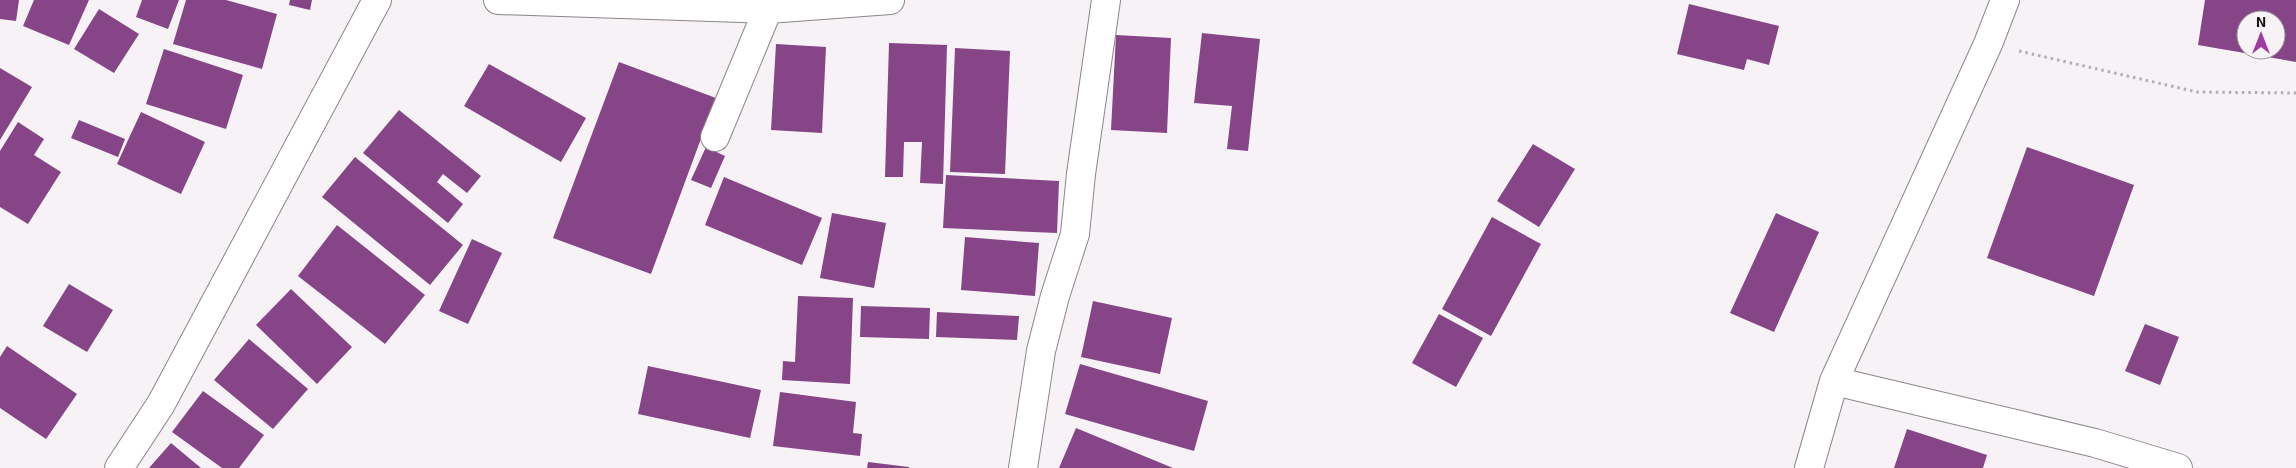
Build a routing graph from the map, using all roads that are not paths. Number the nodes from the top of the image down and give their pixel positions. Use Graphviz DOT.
graph roads {
  1 [pos="377,0"];
  2 [pos="498,0"];
  3 [pos="890,0"];
  4 [pos="1106,0"];
  5 [pos="2005,0"];
  6 [pos="768,9"];
  7 [pos="715,137"];
  8 [pos="1834,381"];
  9 [pos="119,468"];
  10 [pos="1023,468"];
  11 [pos="1809,468"];
  12 [pos="2178,468"];
  1 -- 9 [label="street"];
  2 -- 6 [label="street"];
  3 -- 6 [label="street"];
  4 -- 10 [label="street"];
  5 -- 8 [label="street"];
  6 -- 7 [label="street"];
  8 -- 11 [label="street"];
  8 -- 12 [label="street"];
}
